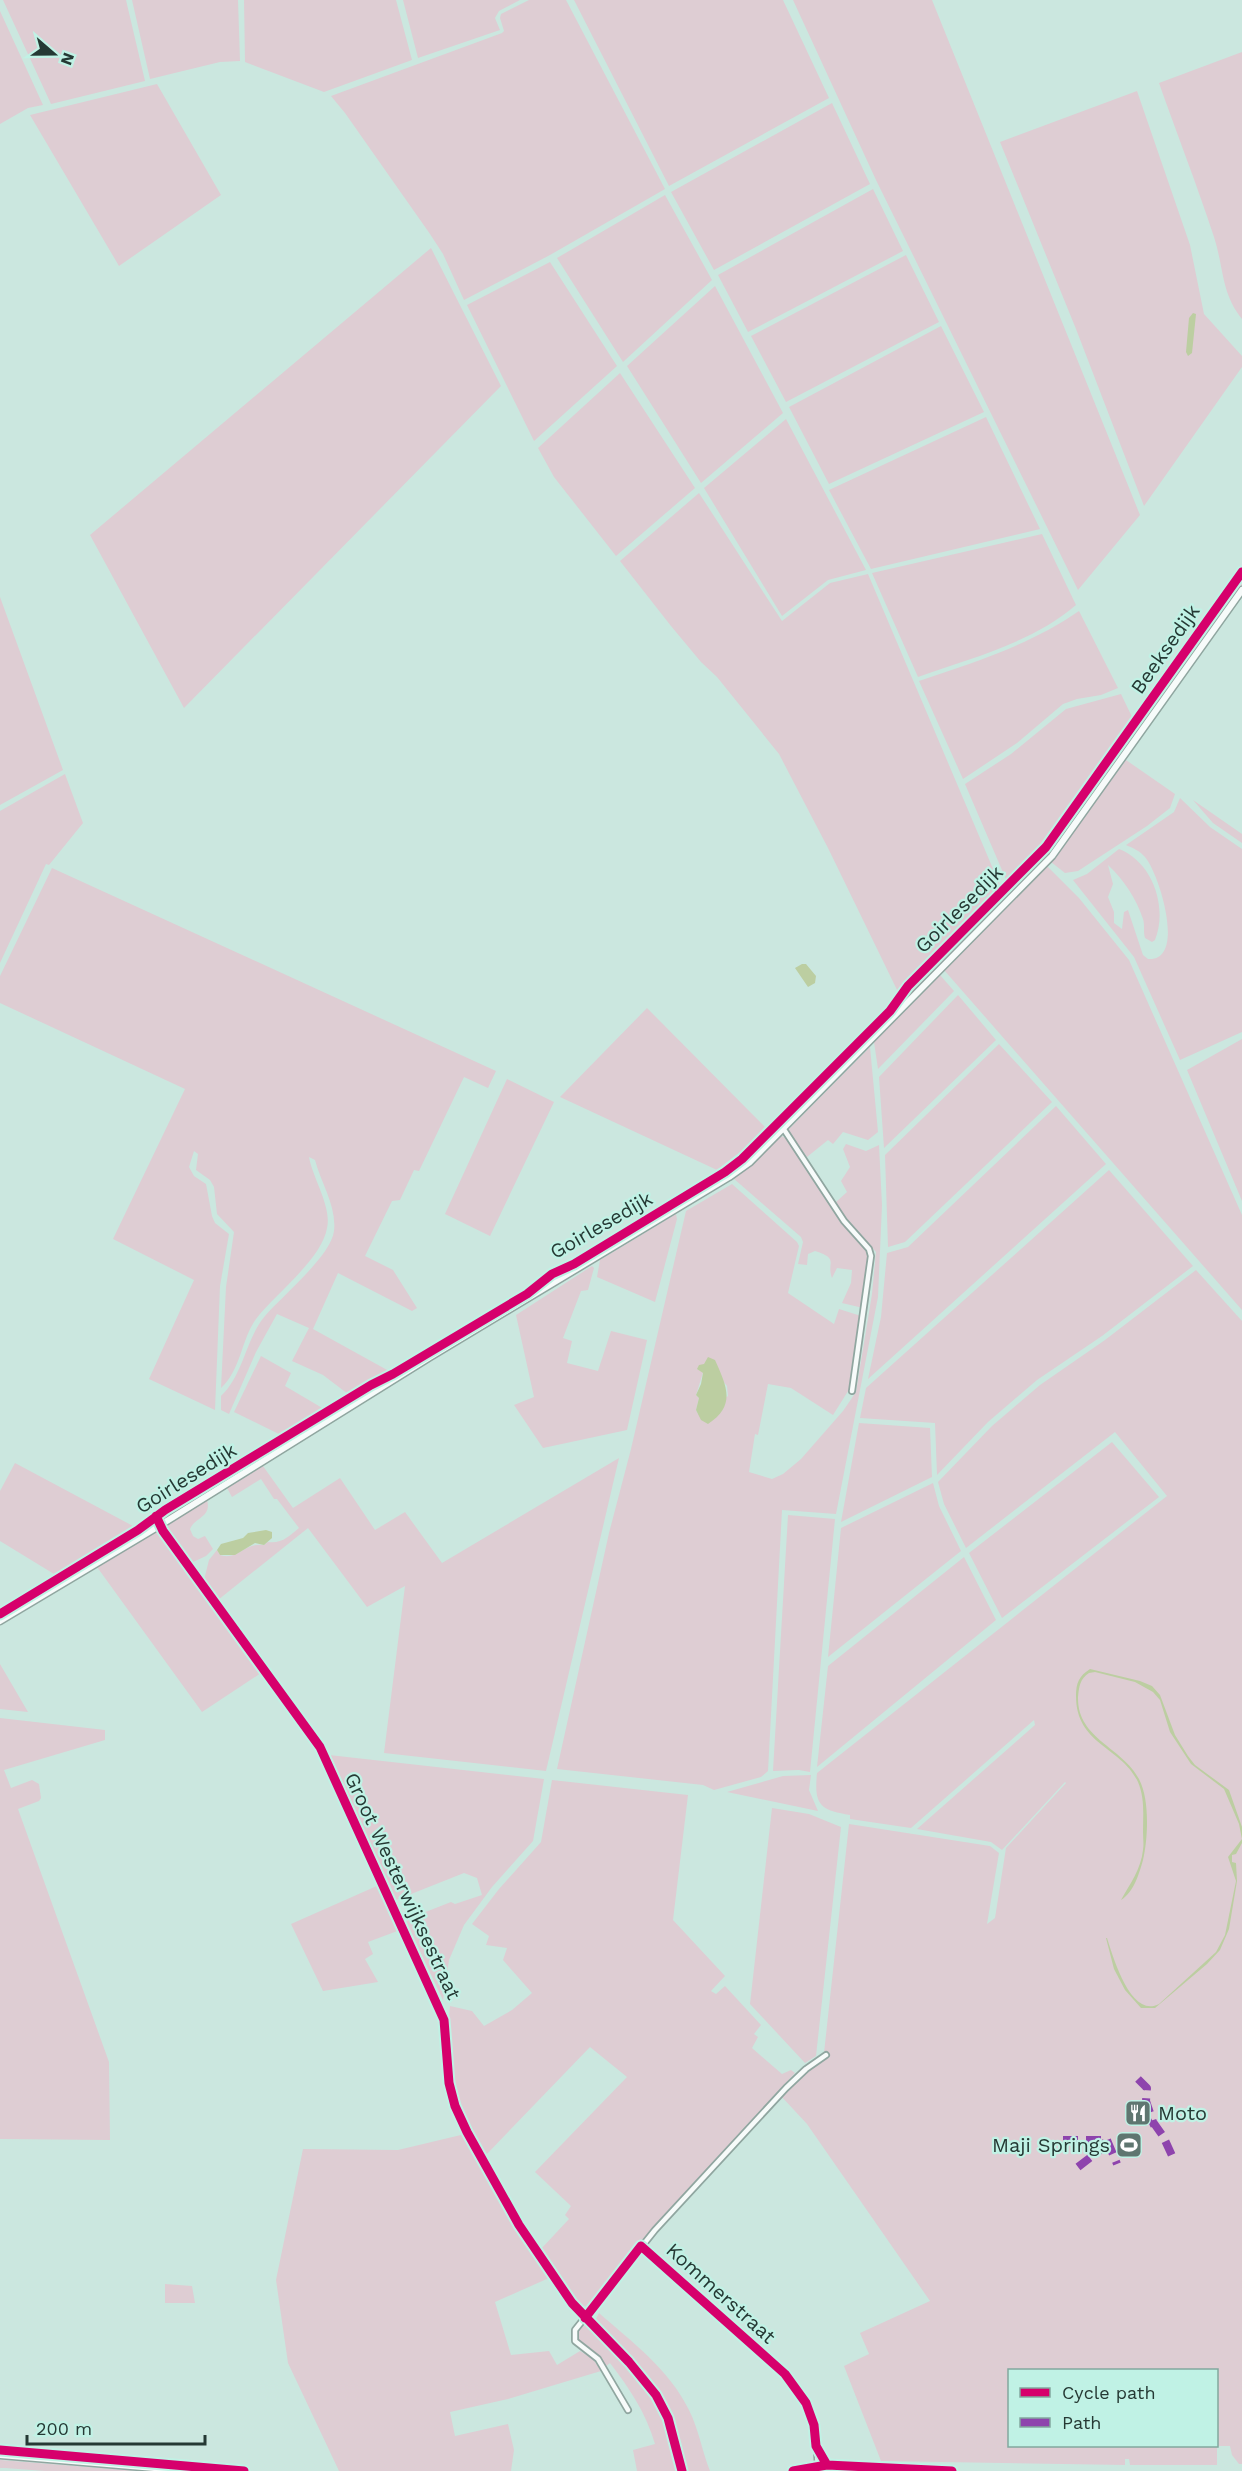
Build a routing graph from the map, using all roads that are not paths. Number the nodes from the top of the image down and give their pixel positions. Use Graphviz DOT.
graph roads {
  1 [pos="1242,590"];
  2 [pos="1127,752"];
  3 [pos="783,1128"];
  4 [pos="852,1391"];
  5 [pos="160,1524"];
  6 [pos="0,1621"];
  7 [pos="826,2055"];
  8 [pos="641,2246"];
  9 [pos="585,2318"];
  10 [pos="628,2410"];
  11 [pos="0,2455"];
  12 [pos="190,2471"];
  13 [pos="682,2471"];
  14 [pos="818,2471"];
  1 -- 2 [label="street, Beeksedijk"];
  2 -- 3 [label="street, Goirlesedijk"];
  3 -- 4 [label="street"];
  3 -- 5 [label="street, Goirlesedijk"];
  5 -- 6 [label="street, Goirlesedijk"];
  5 -- 9 [label="street, Groot Westerwijksestraat"];
  7 -- 8 [label="street, Kommerstraat"];
  8 -- 9 [label="street, Kommerstraat"];
  8 -- 14 [label="street, Kommerstraat"];
  9 -- 10 [label="street"];
  9 -- 13 [label="street, Groot Westerwijksestraat"];
  11 -- 12 [label="street"];
}
